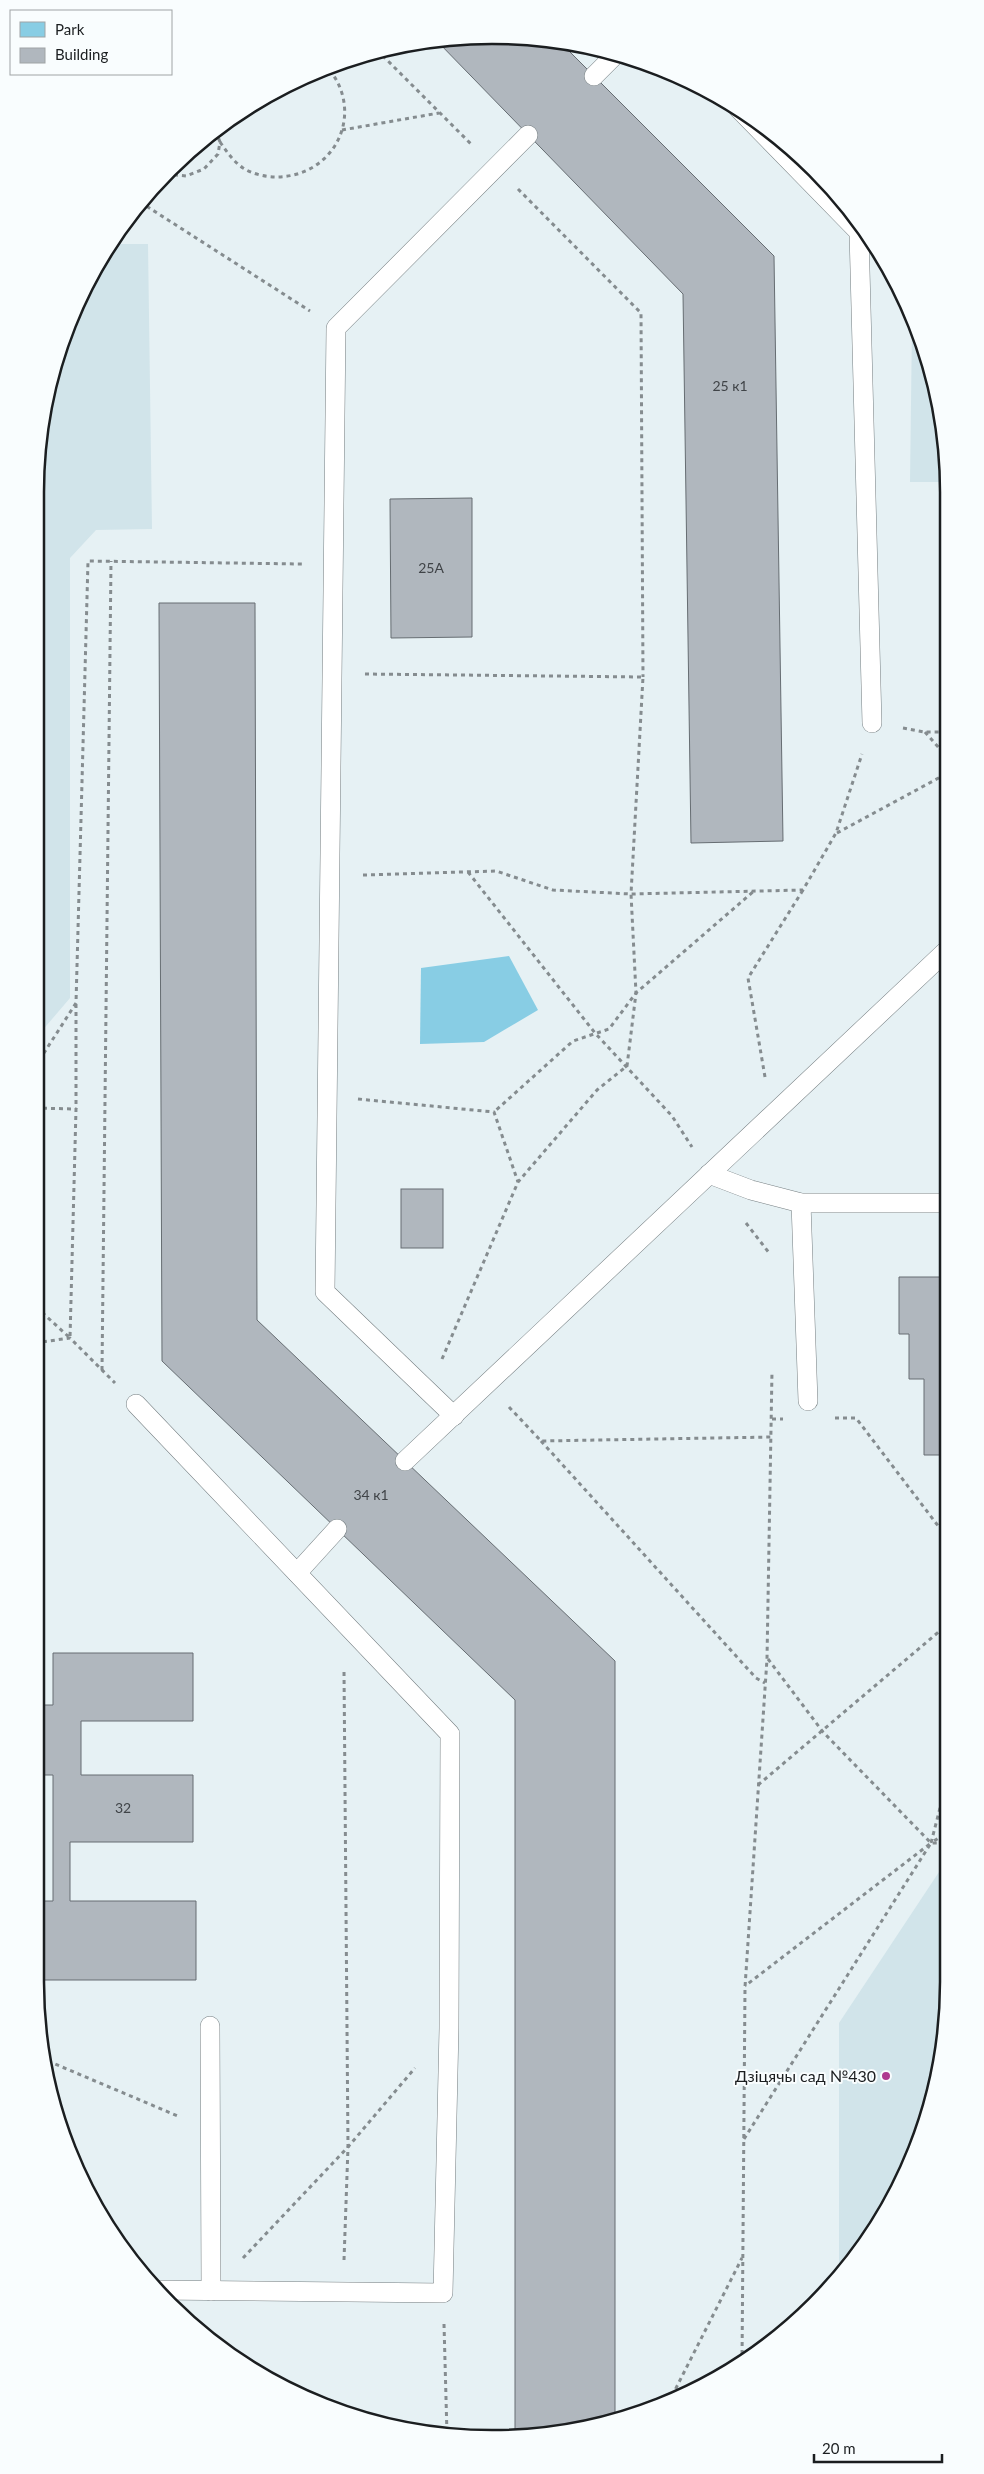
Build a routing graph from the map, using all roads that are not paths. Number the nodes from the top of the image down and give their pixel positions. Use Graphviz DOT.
graph roads {
  1 [pos="610,60"];
  2 [pos="594,76"];
  3 [pos="528,135"];
  4 [pos="767,137"];
  5 [pos="852,225"];
  6 [pos="859,235"];
  7 [pos="872,724"];
  8 [pos="940,957"];
  9 [pos="709,1174"];
  10 [pos="801,1203"];
  11 [pos="940,1203"];
  12 [pos="808,1401"];
  13 [pos="136,1404"];
  14 [pos="454,1416"];
  15 [pos="405,1461"];
  16 [pos="337,1529"];
  17 [pos="296,1573"];
  18 [pos="210,2026"];
  19 [pos="167,2290"];
  20 [pos="211,2291"];
  1 -- 2 [label="lane"];
  3 -- 14 [label="lane"];
  4 -- 5 [label="lane"];
  6 -- 7 [label="lane"];
  8 -- 9 [label="lane"];
  9 -- 10 [label="lane"];
  9 -- 14 [label="lane"];
  10 -- 11 [label="lane"];
  10 -- 12 [label="lane"];
  13 -- 17 [label="lane"];
  14 -- 15 [label="lane"];
  16 -- 17 [label="lane"];
  17 -- 20 [label="lane"];
  18 -- 20 [label="lane"];
  19 -- 20 [label="lane"];
}
